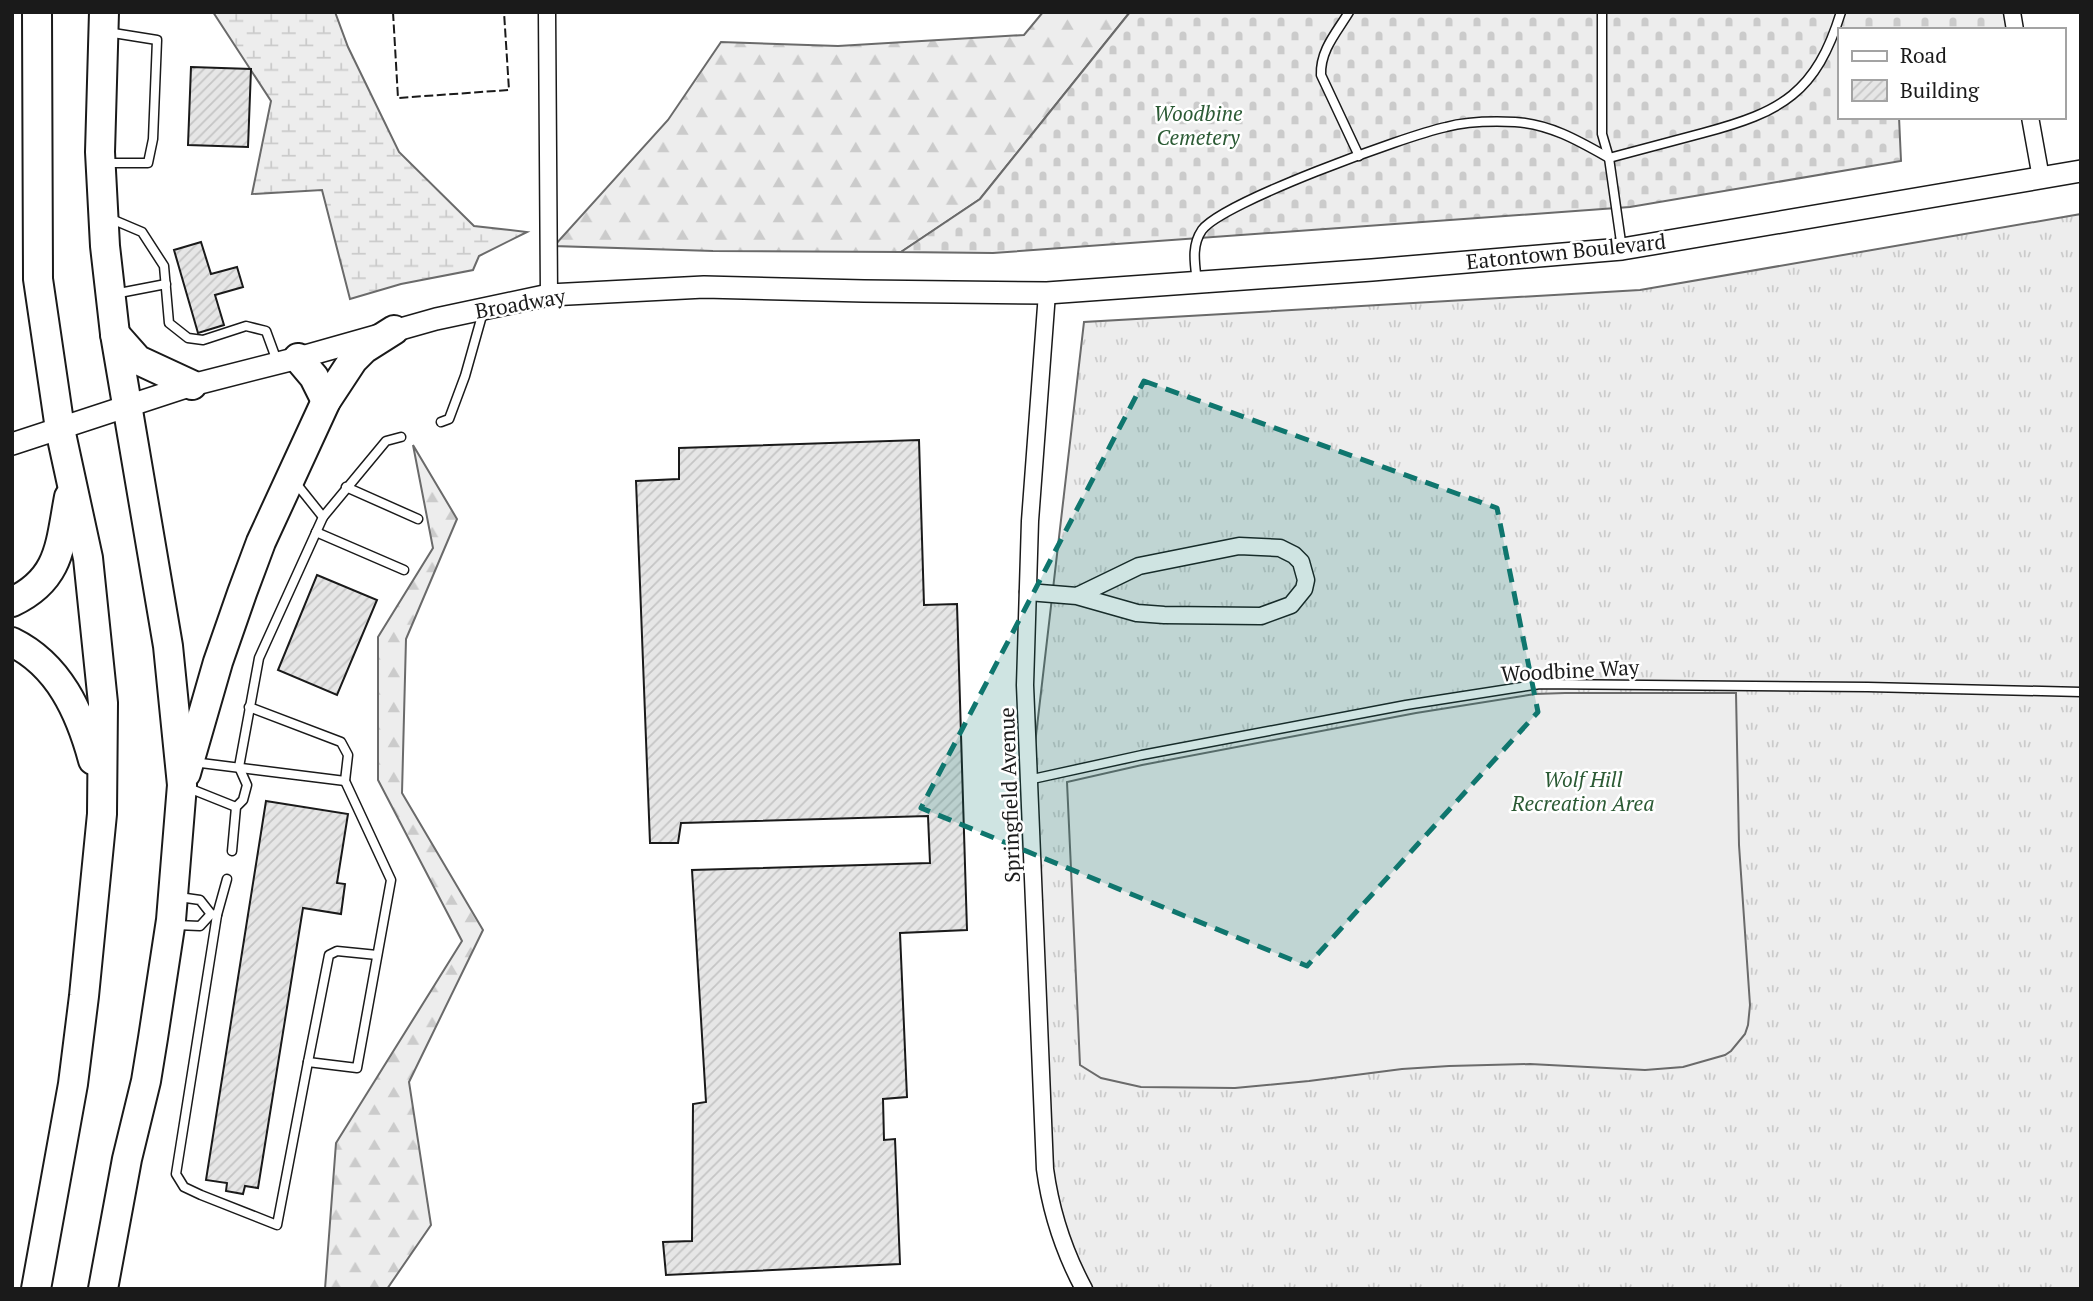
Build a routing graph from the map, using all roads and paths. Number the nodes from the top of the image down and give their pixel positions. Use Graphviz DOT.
graph roads {
  1 [pos="37,12"];
  2 [pos="547,12"];
  3 [pos="1349,12"];
  4 [pos="1602,12"];
  5 [pos="1841,12"];
  6 [pos="103,22"];
  7 [pos="2031,119"];
  8 [pos="1359,156"];
  9 [pos="1609,158"];
  10 [pos="101,163"];
  11 [pos="2081,171"];
  12 [pos="2041,178"];
  13 [pos="103,215"];
  14 [pos="1622,249"];
  15 [pos="1197,282"];
  16 [pos="166,284"];
  17 [pos="1047,293"];
  18 [pos="110,294"];
  19 [pos="549,295"];
  20 [pos="484,309"];
  21 [pos="394,330"];
  22 [pos="115,334"];
  23 [pos="288,361"];
  24 [pos="192,385"];
  25 [pos="326,401"];
  26 [pos="128,407"];
  27 [pos="441,422"];
  28 [pos="60,429"];
  29 [pos="401,437"];
  30 [pos="12,444"];
  31 [pos="291,477"];
  32 [pos="72,480"];
  33 [pos="346,488"];
  34 [pos="323,517"];
  35 [pos="418,519"];
  36 [pos="316,532"];
  37 [pos="404,570"];
  38 [pos="1028,592"];
  39 [pos="1077,596"];
  40 [pos="12,602"];
  41 [pos="12,642"];
  42 [pos="2081,692"];
  43 [pos="249,707"];
  44 [pos="239,767"];
  45 [pos="184,769"];
  46 [pos="1028,780"];
  47 [pos="345,781"];
  48 [pos="101,790"];
  49 [pos="236,807"];
  50 [pos="232,851"];
  51 [pos="227,879"];
  52 [pos="173,895"];
  53 [pos="214,915"];
  54 [pos="170,925"];
  55 [pos="377,955"];
  56 [pos="308,1062"];
  57 [pos="36,1289"];
  58 [pos="103,1289"];
  59 [pos="1084,1289"];
  1 -- 28 [label="highway"];
  2 -- 19 [label="street"];
  3 -- 8 [label="lane"];
  4 -- 9 [label="lane"];
  5 -- 9 [label="lane"];
  6 -- 10 [label="highway"];
  6 -- 10 [label="lane"];
  7 -- 12 [label="street"];
  8 -- 9 [label="lane"];
  8 -- 15 [label="lane"];
  9 -- 14 [label="lane"];
  10 -- 13 [label="highway"];
  11 -- 12 [label="street, Eatontown Boulevard"];
  12 -- 14 [label="street, Eatontown Boulevard"];
  13 -- 16 [label="lane"];
  13 -- 18 [label="highway"];
  14 -- 15 [label="street, Eatontown Boulevard"];
  15 -- 17 [label="street, Eatontown Boulevard"];
  16 -- 18 [label="lane"];
  16 -- 23 [label="lane"];
  17 -- 19 [label="street, Broadway"];
  17 -- 38 [label="street, Springfield Avenue"];
  18 -- 22 [label="highway"];
  19 -- 20 [label="street, Broadway"];
  20 -- 21 [label="street, Broadway"];
  20 -- 27 [label="lane"];
  21 -- 23 [label="street, Broadway"];
  21 -- 25 [label="highway"];
  22 -- 24 [label="highway"];
  22 -- 26 [label="highway"];
  23 -- 24 [label="street, Broadway"];
  23 -- 25 [label="highway"];
  24 -- 26 [label="street, Broadway"];
  25 -- 31 [label="highway"];
  26 -- 28 [label="street, Broadway"];
  26 -- 45 [label="highway"];
  28 -- 30 [label="street, Broadway"];
  28 -- 32 [label="highway"];
  29 -- 33 [label="lane"];
  31 -- 34 [label="lane"];
  31 -- 45 [label="highway"];
  32 -- 40 [label="highway"];
  32 -- 48 [label="highway"];
  33 -- 34 [label="lane"];
  33 -- 35 [label="lane"];
  34 -- 36 [label="lane"];
  36 -- 37 [label="lane"];
  36 -- 43 [label="lane"];
  38 -- 39 [label="street"];
  38 -- 46 [label="street, Springfield Avenue"];
  39 -- 39 [label="street"];
  41 -- 48 [label="highway"];
  42 -- 46 [label="lane, Woodbine Way"];
  43 -- 44 [label="lane"];
  43 -- 47 [label="lane"];
  44 -- 45 [label="lane"];
  44 -- 47 [label="lane"];
  44 -- 49 [label="lane"];
  45 -- 49 [label="lane"];
  45 -- 52 [label="highway"];
  46 -- 59 [label="street, Springfield Avenue"];
  47 -- 55 [label="lane"];
  48 -- 57 [label="highway"];
  49 -- 50 [label="lane"];
  51 -- 53 [label="lane"];
  52 -- 53 [label="lane"];
  52 -- 54 [label="highway"];
  53 -- 54 [label="lane"];
  53 -- 56 [label="lane"];
  54 -- 58 [label="highway"];
  55 -- 56 [label="lane"];
  55 -- 56 [label="lane"];
}
